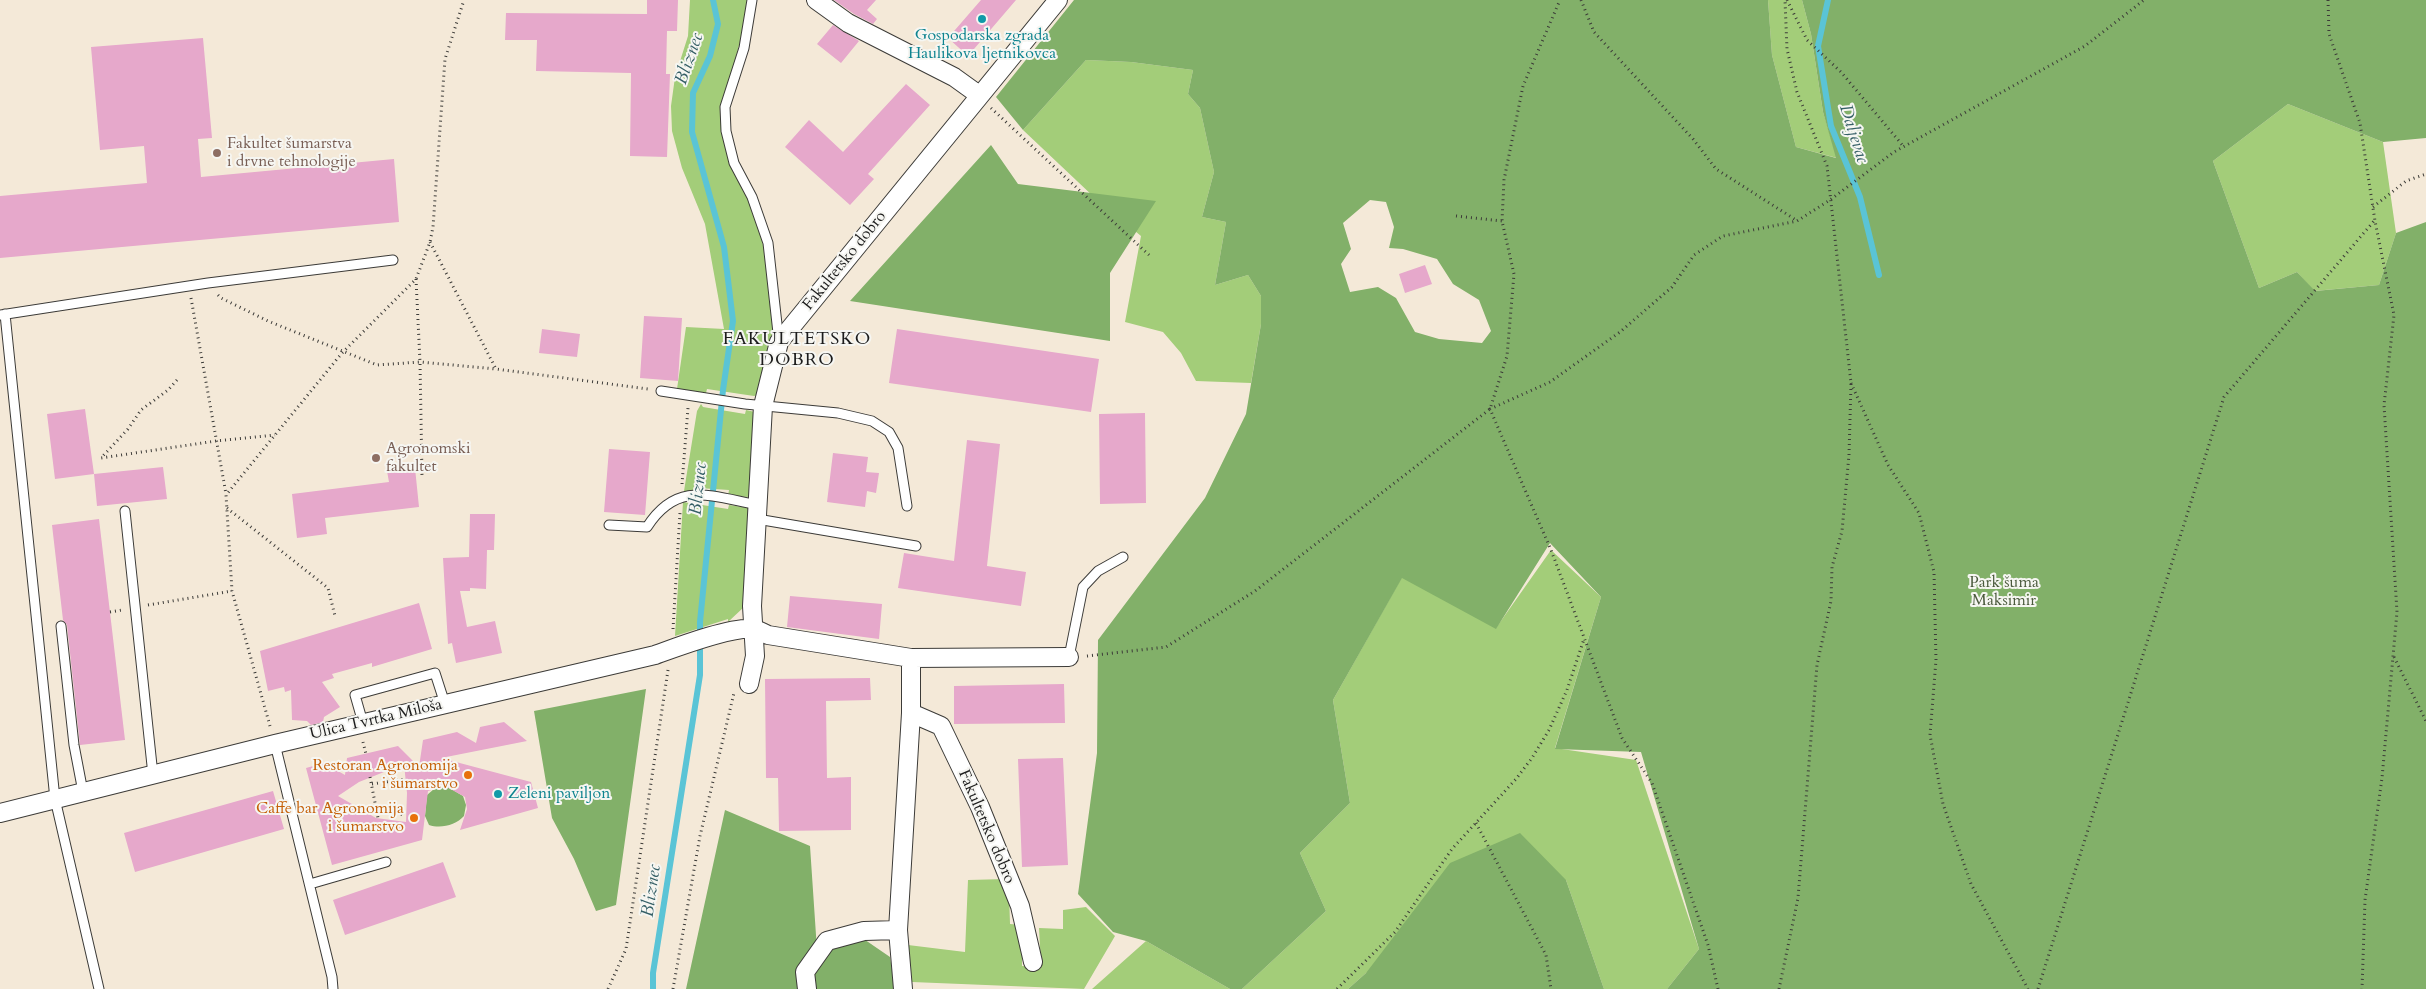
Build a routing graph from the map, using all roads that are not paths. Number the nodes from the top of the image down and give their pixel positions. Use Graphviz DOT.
graph roads {
  1 [pos="752,0"];
  2 [pos="816,0"];
  3 [pos="1058,0"];
  4 [pos="979,95"];
  5 [pos="393,260"];
  6 [pos="3,314"];
  7 [pos="779,342"];
  8 [pos="661,391"];
  9 [pos="763,406"];
  10 [pos="907,506"];
  11 [pos="125,511"];
  12 [pos="758,512"];
  13 [pos="609,525"];
  14 [pos="916,546"];
  15 [pos="1123,558"];
  16 [pos="61,626"];
  17 [pos="753,629"];
  18 [pos="1069,657"];
  19 [pos="911,658"];
  20 [pos="749,684"];
  21 [pos="445,704"];
  22 [pos="910,713"];
  23 [pos="362,730"];
  24 [pos="275,744"];
  25 [pos="153,774"];
  26 [pos="83,792"];
  27 [pos="55,799"];
  28 [pos="0,813"];
  29 [pos="386,862"];
  30 [pos="310,884"];
  31 [pos="898,930"];
  32 [pos="1033,962"];
  33 [pos="99,989"];
  34 [pos="333,989"];
  35 [pos="807,989"];
  36 [pos="903,989"];
  1 -- 7 [label="lane"];
  2 -- 4 [label="street"];
  3 -- 4 [label="street, Fakultetsko dobro"];
  4 -- 7 [label="street, Fakultetsko dobro"];
  5 -- 6 [label="lane"];
  6 -- 27 [label="lane"];
  7 -- 9 [label="street, Fakultetsko dobro"];
  8 -- 9 [label="lane"];
  9 -- 10 [label="lane"];
  9 -- 12 [label="street, Fakultetsko dobro"];
  11 -- 25 [label="lane"];
  12 -- 13 [label="lane"];
  12 -- 14 [label="lane"];
  12 -- 17 [label="street, Fakultetsko dobro"];
  15 -- 18 [label="lane"];
  16 -- 26 [label="lane"];
  17 -- 19 [label="street"];
  17 -- 20 [label="street, Fakultetsko dobro"];
  17 -- 21 [label="street, Ulica Tvrtka Miloša"];
  18 -- 19 [label="street"];
  19 -- 22 [label="street"];
  21 -- 23 [label="street, Ulica Tvrtka Miloša"];
  21 -- 23 [label="lane"];
  22 -- 31 [label="street"];
  22 -- 32 [label="street, Fakultetsko dobro"];
  23 -- 24 [label="street, Ulica Tvrtka Miloša"];
  24 -- 25 [label="street, Ulica Tvrtka Miloša"];
  24 -- 30 [label="lane"];
  25 -- 26 [label="street, Ulica Tvrtka Miloša"];
  26 -- 27 [label="street, Ulica Tvrtka Miloša"];
  27 -- 28 [label="street, Ulica Tvrtka Miloša"];
  27 -- 33 [label="lane"];
  29 -- 30 [label="lane"];
  30 -- 34 [label="lane"];
  31 -- 35 [label="street"];
  31 -- 36 [label="street"];
}
